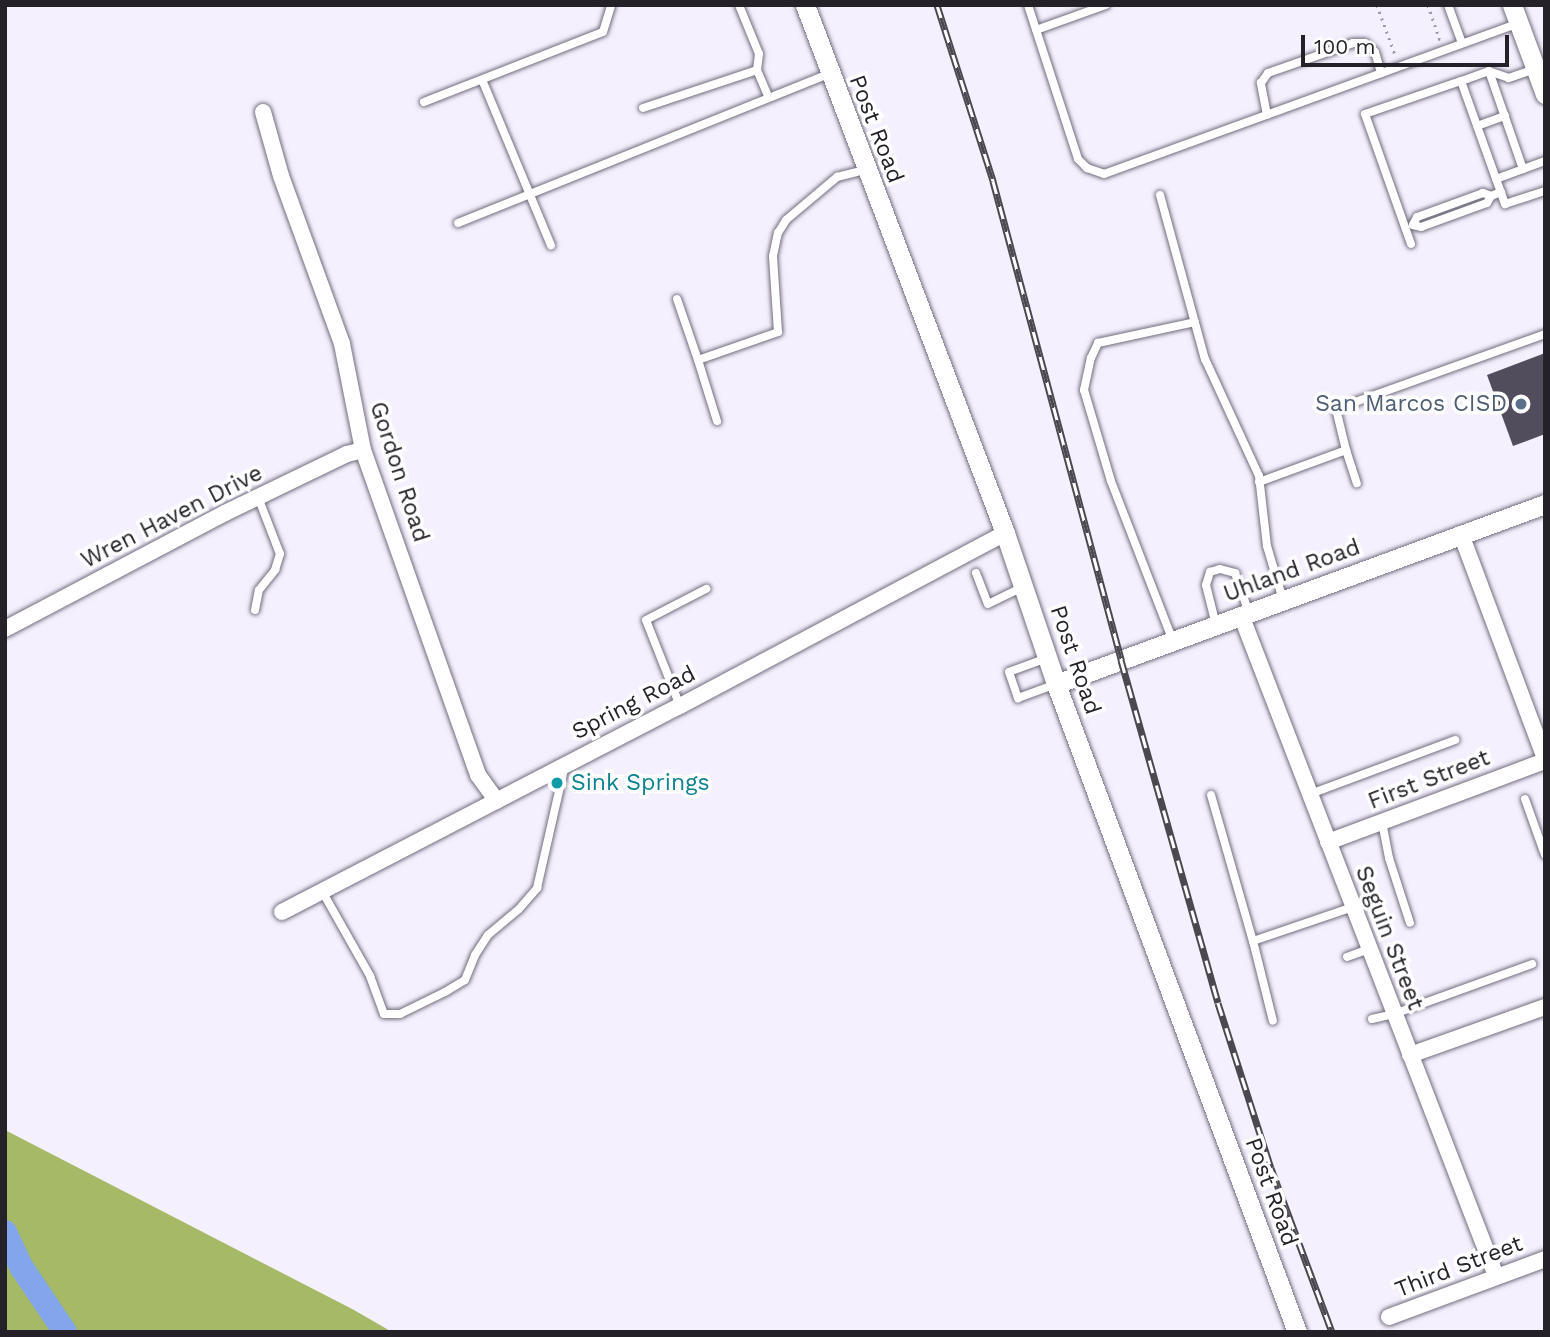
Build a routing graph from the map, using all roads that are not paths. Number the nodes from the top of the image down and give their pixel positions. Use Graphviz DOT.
graph roads {
  1 [pos="611,5"];
  2 [pos="739,5"];
  3 [pos="805,5"];
  4 [pos="1028,5"];
  5 [pos="1106,5"];
  6 [pos="1448,5"];
  7 [pos="1515,14"];
  8 [pos="1036,30"];
  9 [pos="1462,43"];
  10 [pos="1535,69"];
  11 [pos="757,70"];
  12 [pos="1489,71"];
  13 [pos="1381,73"];
  14 [pos="829,74"];
  15 [pos="1461,81"];
  16 [pos="483,82"];
  17 [pos="1545,94"];
  18 [pos="768,96"];
  19 [pos="424,102"];
  20 [pos="643,108"];
  21 [pos="262,111"];
  22 [pos="1267,115"];
  23 [pos="1505,116"];
  24 [pos="1477,126"];
  25 [pos="1545,161"];
  26 [pos="1523,169"];
  27 [pos="865,170"];
  28 [pos="1496,178"];
  29 [pos="1545,191"];
  30 [pos="1501,192"];
  31 [pos="531,194"];
  32 [pos="1160,195"];
  33 [pos="458,223"];
  34 [pos="1409,226"];
  35 [pos="1411,244"];
  36 [pos="551,246"];
  37 [pos="677,299"];
  38 [pos="1195,322"];
  39 [pos="1545,334"];
  40 [pos="698,360"];
  41 [pos="717,421"];
  42 [pos="363,450"];
  43 [pos="1346,450"];
  44 [pos="1259,482"];
  45 [pos="1357,483"];
  46 [pos="258,497"];
  47 [pos="1545,504"];
  48 [pos="1005,533"];
  49 [pos="1461,534"];
  50 [pos="976,573"];
  51 [pos="1023,587"];
  52 [pos="706,589"];
  53 [pos="1283,600"];
  54 [pos="255,611"];
  55 [pos="1245,614"];
  56 [pos="1216,625"];
  57 [pos="5,629"];
  58 [pos="1173,640"];
  59 [pos="1047,657"];
  60 [pos="1056,684"];
  61 [pos="680,706"];
  62 [pos="1455,740"];
  63 [pos="1545,760"];
  64 [pos="565,764"];
  65 [pos="1310,794"];
  66 [pos="1211,795"];
  67 [pos="1525,799"];
  68 [pos="497,801"];
  69 [pos="1382,822"];
  70 [pos="1328,842"];
  71 [pos="1545,855"];
  72 [pos="322,891"];
  73 [pos="1353,906"];
  74 [pos="282,912"];
  75 [pos="1410,923"];
  76 [pos="1253,941"];
  77 [pos="1369,949"];
  78 [pos="1347,957"];
  79 [pos="1532,964"];
  80 [pos="1545,1007"];
  81 [pos="1394,1014"];
  82 [pos="1372,1018"];
  83 [pos="1273,1021"];
  84 [pos="1410,1055"];
  85 [pos="1545,1259"];
  86 [pos="1496,1276"];
  87 [pos="1389,1317"];
  88 [pos="1297,1332"];
  1 -- 16 [label="lane"];
  2 -- 11 [label="lane"];
  3 -- 14 [label="street, Post Road"];
  4 -- 8 [label="lane"];
  5 -- 8 [label="lane"];
  6 -- 9 [label="lane"];
  7 -- 9 [label="lane"];
  7 -- 10 [label="street"];
  8 -- 22 [label="lane"];
  9 -- 13 [label="lane"];
  10 -- 12 [label="lane"];
  10 -- 17 [label="street"];
  11 -- 18 [label="lane"];
  11 -- 20 [label="lane"];
  12 -- 15 [label="lane"];
  12 -- 23 [label="lane"];
  13 -- 22 [label="lane"];
  13 -- 22 [label="lane"];
  14 -- 18 [label="lane"];
  14 -- 27 [label="street, Post Road"];
  15 -- 24 [label="lane"];
  15 -- 34 [label="lane"];
  16 -- 19 [label="lane"];
  16 -- 31 [label="lane"];
  18 -- 31 [label="lane"];
  21 -- 42 [label="street, Gordon Road"];
  23 -- 24 [label="lane"];
  23 -- 26 [label="lane"];
  24 -- 28 [label="lane"];
  25 -- 26 [label="lane"];
  26 -- 28 [label="lane"];
  27 -- 40 [label="lane"];
  27 -- 48 [label="street, Post Road"];
  28 -- 30 [label="lane"];
  29 -- 30 [label="lane"];
  30 -- 34 [label="lane"];
  31 -- 33 [label="lane"];
  31 -- 36 [label="lane"];
  32 -- 38 [label="lane"];
  34 -- 35 [label="lane"];
  37 -- 40 [label="lane"];
  38 -- 44 [label="lane"];
  38 -- 58 [label="lane"];
  39 -- 43 [label="lane"];
  40 -- 41 [label="lane"];
  42 -- 46 [label="street, Wren Haven Drive"];
  42 -- 68 [label="street, Gordon Road"];
  43 -- 44 [label="lane"];
  43 -- 45 [label="lane"];
  44 -- 53 [label="lane"];
  46 -- 54 [label="lane"];
  46 -- 57 [label="street, Wren Haven Drive"];
  47 -- 49 [label="street, Uhland Road"];
  48 -- 51 [label="street, Post Road"];
  48 -- 61 [label="street, Spring Road"];
  49 -- 53 [label="street, Uhland Road"];
  49 -- 63 [label="street"];
  50 -- 51 [label="lane"];
  51 -- 59 [label="street, Post Road"];
  52 -- 61 [label="lane"];
  53 -- 55 [label="street, Uhland Road"];
  55 -- 56 [label="street, Uhland Road"];
  55 -- 56 [label="lane"];
  55 -- 65 [label="street, Seguin Street"];
  56 -- 58 [label="street, Uhland Road"];
  58 -- 60 [label="street, Uhland Road"];
  59 -- 60 [label="street, Post Road"];
  59 -- 60 [label="lane"];
  60 -- 88 [label="street, Post Road"];
  61 -- 64 [label="street, Spring Road"];
  62 -- 65 [label="lane"];
  63 -- 69 [label="street, First Street"];
  64 -- 68 [label="street, Spring Road"];
  64 -- 72 [label="lane"];
  65 -- 70 [label="street, Seguin Street"];
  66 -- 76 [label="lane"];
  67 -- 71 [label="lane"];
  68 -- 72 [label="street, Spring Road"];
  69 -- 70 [label="street, First Street"];
  69 -- 75 [label="lane"];
  70 -- 73 [label="street, Seguin Street"];
  72 -- 74 [label="street, Spring Road"];
  73 -- 76 [label="lane"];
  73 -- 77 [label="street, Seguin Street"];
  76 -- 83 [label="lane"];
  77 -- 78 [label="lane"];
  77 -- 81 [label="street, Seguin Street"];
  79 -- 81 [label="lane"];
  80 -- 84 [label="street"];
  81 -- 82 [label="lane"];
  81 -- 84 [label="street, Seguin Street"];
  84 -- 86 [label="street, Seguin Street"];
  85 -- 86 [label="street, Third Street"];
  86 -- 87 [label="street, Third Street"];
}
